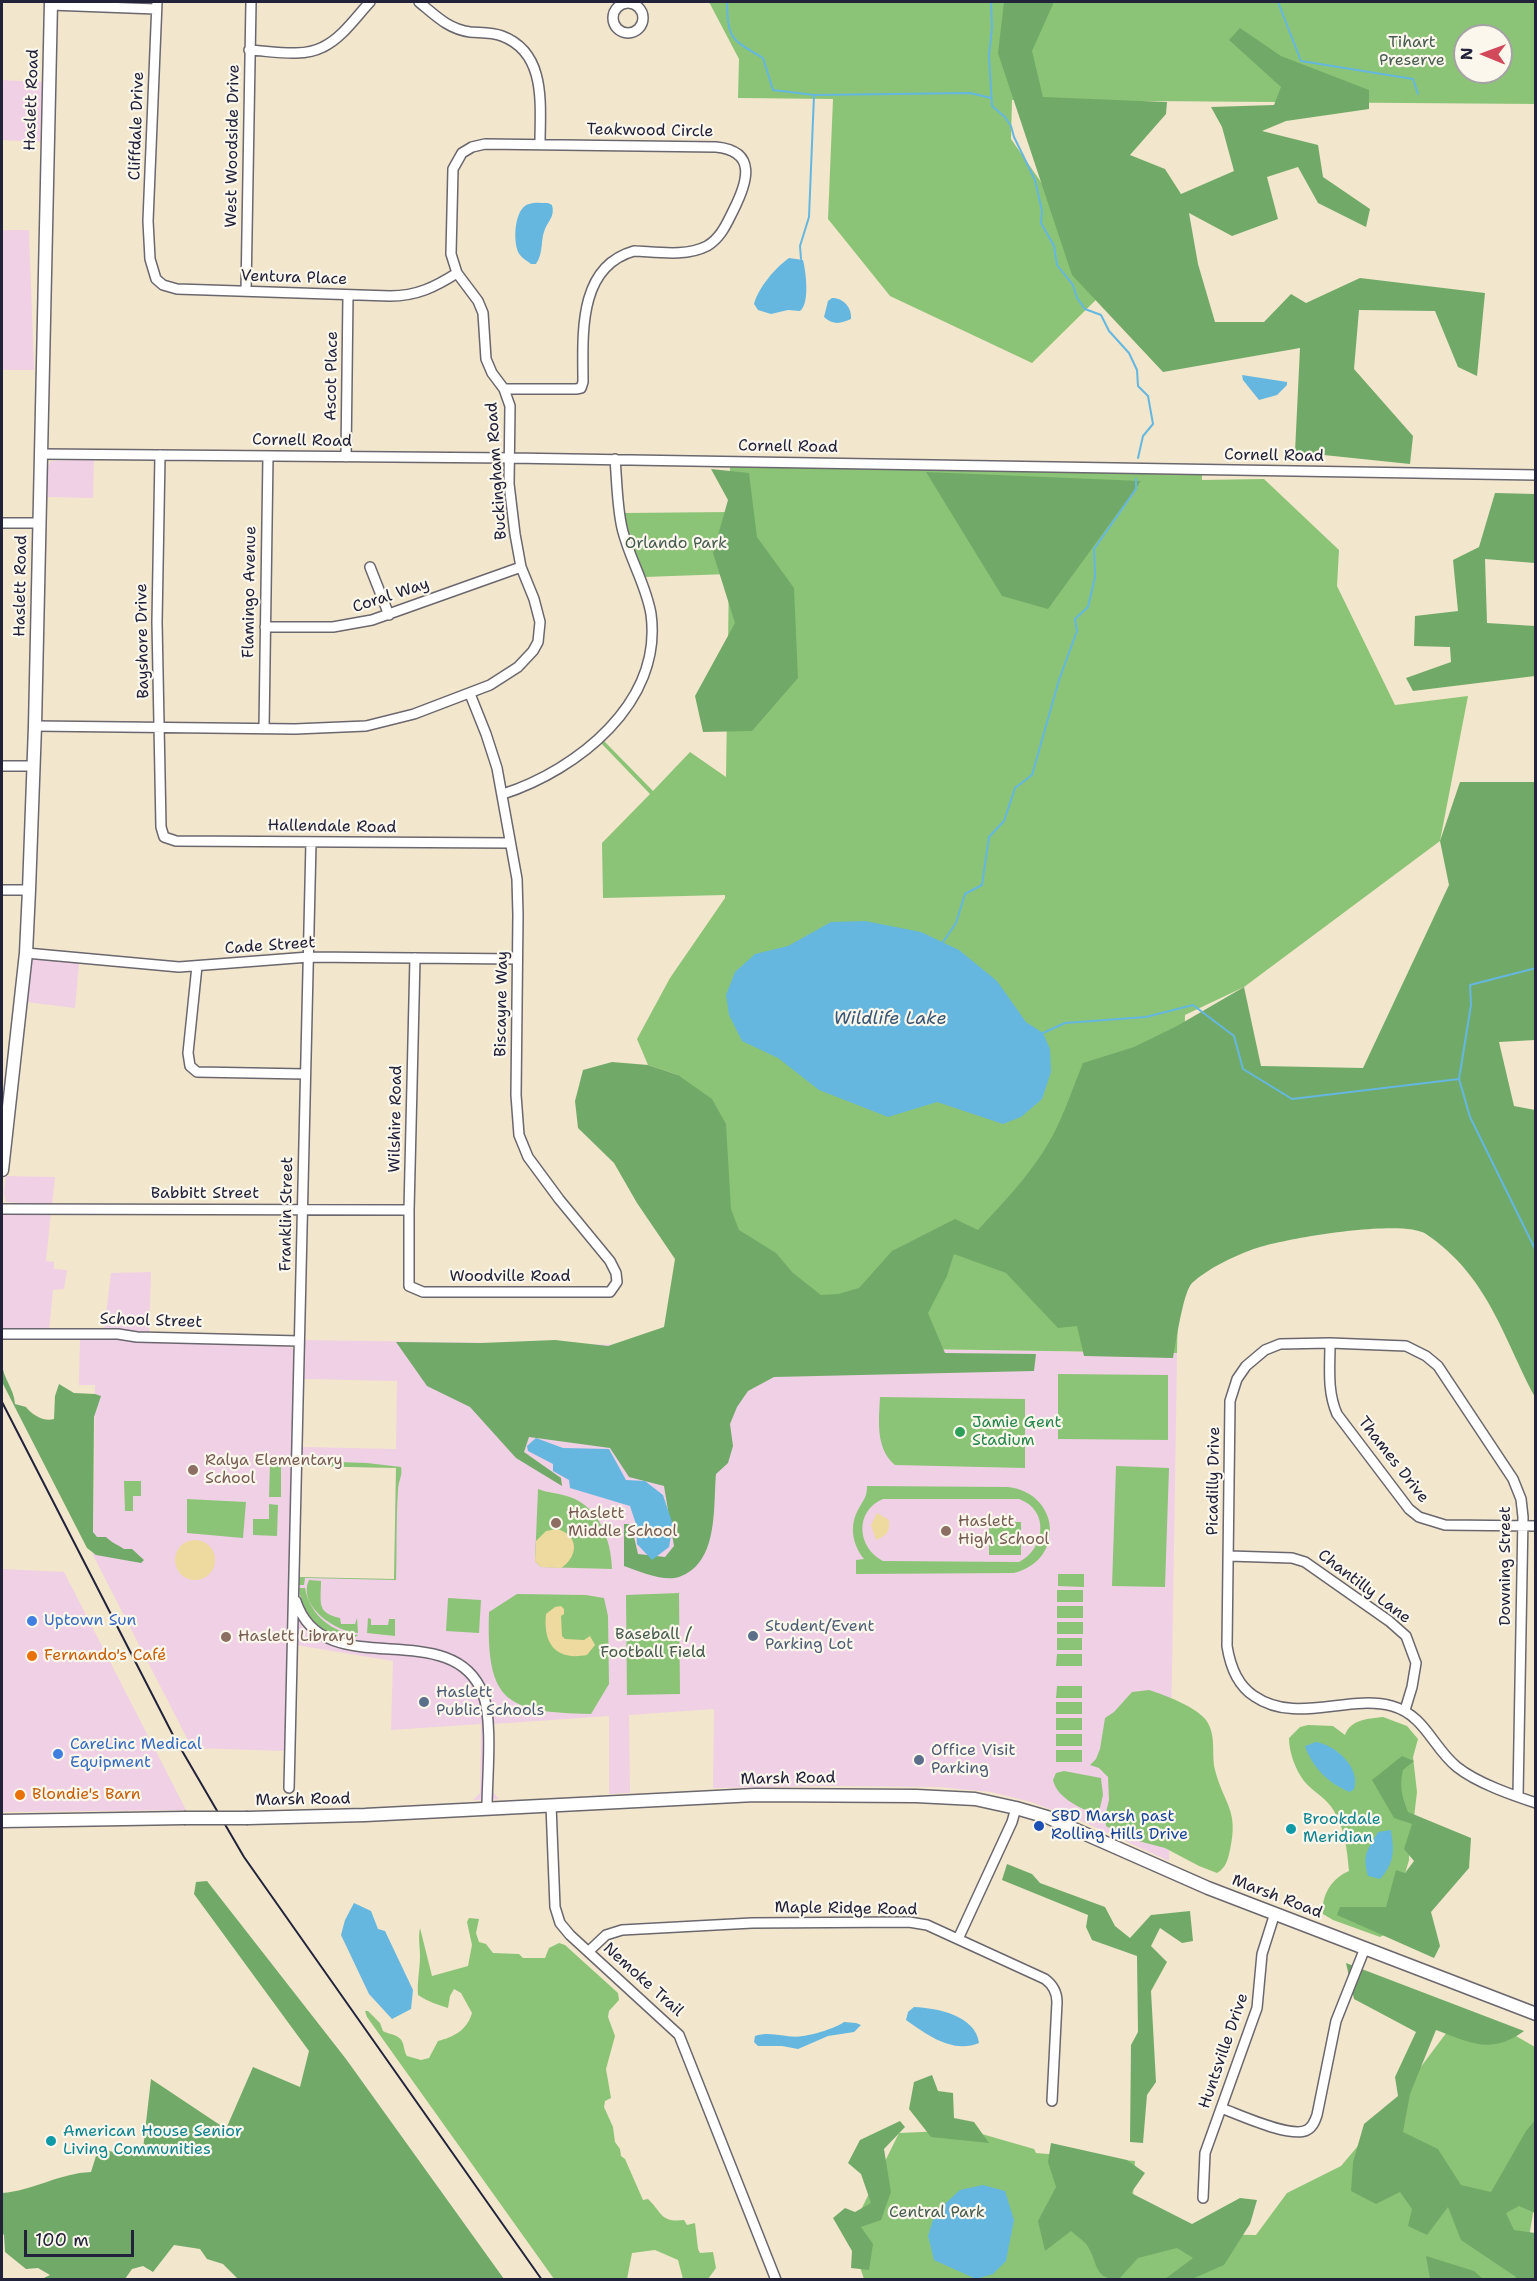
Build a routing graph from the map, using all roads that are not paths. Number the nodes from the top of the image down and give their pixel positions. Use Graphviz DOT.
graph roads {
  1 [pos="250,2"];
  2 [pos="370,2"];
  3 [pos="419,2"];
  4 [pos="51,3"];
  5 [pos="157,5"];
  6 [pos="249,50"];
  7 [pos="540,144"];
  8 [pos="149,252"];
  9 [pos="457,273"];
  10 [pos="246,291"];
  11 [pos="348,295"];
  12 [pos="504,388"];
  13 [pos="40,454"];
  14 [pos="160,456"];
  15 [pos="268,456"];
  16 [pos="346,457"];
  17 [pos="510,458"];
  18 [pos="615,459"];
  19 [pos="1536,475"];
  20 [pos="2,523"];
  21 [pos="38,523"];
  22 [pos="370,567"];
  23 [pos="521,567"];
  24 [pos="389,615"];
  25 [pos="265,627"];
  26 [pos="470,694"];
  27 [pos="35,726"];
  28 [pos="160,728"];
  29 [pos="264,728"];
  30 [pos="2,766"];
  31 [pos="33,766"];
  32 [pos="502,794"];
  33 [pos="161,827"];
  34 [pos="311,842"];
  35 [pos="510,843"];
  36 [pos="2,890"];
  37 [pos="29,890"];
  38 [pos="26,953"];
  39 [pos="309,957"];
  40 [pos="415,958"];
  41 [pos="517,959"];
  42 [pos="198,966"];
  43 [pos="305,1074"];
  44 [pos="2,1170"];
  45 [pos="2,1209"];
  46 [pos="302,1210"];
  47 [pos="409,1210"];
  48 [pos="408,1282"];
  49 [pos="614,1288"];
  50 [pos="2,1334"];
  51 [pos="299,1341"];
  52 [pos="1330,1343"];
  53 [pos="1523,1526"];
  54 [pos="1536,1526"];
  55 [pos="1229,1556"];
  56 [pos="294,1587"];
  57 [pos="292,1627"];
  58 [pos="314,1628"];
  59 [pos="1405,1710"];
  60 [pos="289,1788"];
  61 [pos="1518,1796"];
  62 [pos="1536,1803"];
  63 [pos="551,1805"];
  64 [pos="487,1808"];
  65 [pos="1016,1808"];
  66 [pos="2,1821"];
  67 [pos="1275,1913"];
  68 [pos="958,1939"];
  69 [pos="1365,1948"];
  70 [pos="589,1951"];
  71 [pos="1536,2014"];
  72 [pos="1052,2101"];
  73 [pos="1221,2108"];
  74 [pos="1203,2198"];
  75 [pos="776,2280"];
  1 -- 6 [label="street, West Woodside Drive"];
  2 -- 6 [label="street"];
  3 -- 7 [label="street"];
  4 -- 5 [label="street"];
  4 -- 13 [label="main road, Haslett Road"];
  5 -- 8 [label="street, Cliffdale Drive"];
  6 -- 10 [label="street, West Woodside Drive"];
  7 -- 9 [label="street, Buckingham Road"];
  7 -- 12 [label="street, Teakwood Circle"];
  8 -- 10 [label="street, Ventura Place"];
  9 -- 11 [label="street, Ventura Place"];
  9 -- 12 [label="street, Buckingham Road"];
  10 -- 11 [label="street, Ventura Place"];
  11 -- 16 [label="street, Ascot Place"];
  12 -- 17 [label="street, Buckingham Road"];
  13 -- 14 [label="street, Cornell Road"];
  13 -- 21 [label="main road, Haslett Road"];
  14 -- 15 [label="street, Cornell Road"];
  14 -- 28 [label="street, Bayshore Drive"];
  15 -- 16 [label="street, Cornell Road"];
  15 -- 25 [label="street, Flamingo Avenue"];
  16 -- 17 [label="street, Cornell Road"];
  17 -- 18 [label="street, Cornell Road"];
  17 -- 23 [label="street, Buckingham Road"];
  18 -- 19 [label="street, Cornell Road"];
  18 -- 32 [label="street"];
  20 -- 21 [label="street"];
  21 -- 27 [label="main road, Haslett Road"];
  22 -- 24 [label="street"];
  23 -- 24 [label="street, Coral Way"];
  23 -- 26 [label="street, Buckingham Road"];
  24 -- 25 [label="street, Coral Way"];
  25 -- 29 [label="street, Flamingo Avenue"];
  26 -- 29 [label="street, Buckingham Road"];
  26 -- 32 [label="street, Biscayne Way"];
  27 -- 28 [label="street, Buckingham Road"];
  27 -- 31 [label="main road, Haslett Road"];
  28 -- 29 [label="street, Buckingham Road"];
  28 -- 33 [label="street, Bayshore Drive"];
  30 -- 31 [label="street"];
  31 -- 37 [label="main road, Haslett Road"];
  32 -- 35 [label="street, Biscayne Way"];
  33 -- 34 [label="street, Hallendale Road"];
  34 -- 35 [label="street, Hallendale Road"];
  34 -- 39 [label="street, Franklin Street"];
  35 -- 41 [label="street, Biscayne Way"];
  36 -- 37 [label="street"];
  37 -- 38 [label="main road, Haslett Road"];
  38 -- 42 [label="street, Cade Street"];
  38 -- 44 [label="main road, Haslett Road"];
  39 -- 40 [label="street, Cade Street"];
  39 -- 42 [label="street, Cade Street"];
  39 -- 43 [label="street, Franklin Street"];
  40 -- 41 [label="street, Cade Street"];
  40 -- 47 [label="street, Wilshire Road"];
  41 -- 49 [label="street, Biscayne Way"];
  42 -- 43 [label="street"];
  43 -- 46 [label="street, Franklin Street"];
  45 -- 46 [label="street, Babbitt Street"];
  46 -- 47 [label="street, Babbitt Street"];
  46 -- 51 [label="street, Franklin Street"];
  47 -- 48 [label="street, Wilshire Road"];
  48 -- 49 [label="street, Woodville Road"];
  50 -- 51 [label="street, School Street"];
  51 -- 56 [label="street, Franklin Street"];
  52 -- 53 [label="street, Downing Street"];
  52 -- 53 [label="street, Thames Drive"];
  52 -- 55 [label="street, Picadilly Drive"];
  53 -- 54 [label="street, Thames Drive"];
  53 -- 61 [label="street, Downing Street"];
  55 -- 59 [label="street, Chantilly Lane"];
  55 -- 59 [label="street, Picadilly Drive"];
  56 -- 57 [label="street, Franklin Street"];
  56 -- 58 [label="street, Franklin Street"];
  57 -- 58 [label="street, Franklin Street"];
  57 -- 60 [label="street, Franklin Street"];
  58 -- 64 [label="street, Franklin Street"];
  59 -- 61 [label="street"];
  61 -- 62 [label="street"];
  63 -- 64 [label="main road, Marsh Road"];
  63 -- 65 [label="main road, Marsh Road"];
  63 -- 70 [label="street, Nemoke Trail"];
  64 -- 66 [label="main road, Marsh Road, bridge"];
  65 -- 67 [label="main road, Marsh Road"];
  65 -- 68 [label="street"];
  67 -- 69 [label="main road, Marsh Road"];
  67 -- 73 [label="street, Huntsville Drive"];
  68 -- 70 [label="street, Maple Ridge Road"];
  68 -- 72 [label="street, Maple Ridge Road"];
  69 -- 71 [label="main road, Marsh Road"];
  69 -- 73 [label="street"];
  70 -- 75 [label="street, Nemoke Trail"];
  73 -- 74 [label="street, Huntsville Drive"];
}
